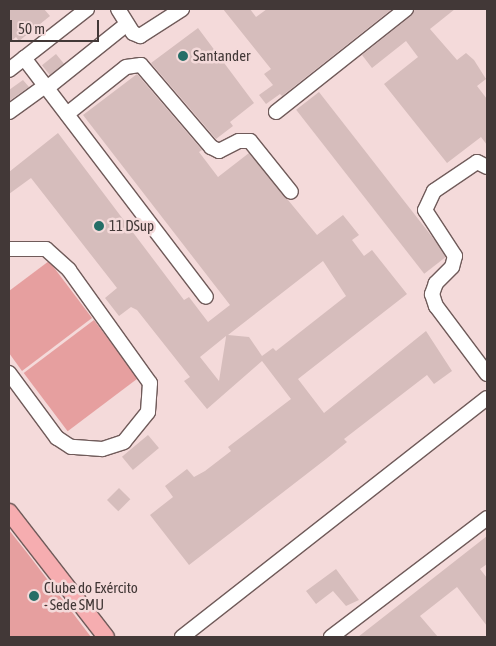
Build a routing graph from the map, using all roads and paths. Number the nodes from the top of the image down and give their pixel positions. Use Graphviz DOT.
graph roads {
  1 [pos="87,9"];
  2 [pos="118,9"];
  3 [pos="182,9"];
  4 [pos="406,9"];
  5 [pos="127,24"];
  6 [pos="24,58"];
  7 [pos="9,70"];
  8 [pos="46,87"];
  9 [pos="9,112"];
  10 [pos="276,112"];
  11 [pos="67,114"];
  12 [pos="487,167"];
  13 [pos="291,192"];
  14 [pos="9,249"];
  15 [pos="206,297"];
  16 [pos="9,373"];
  17 [pos="487,374"];
  18 [pos="487,398"];
  19 [pos="9,512"];
  20 [pos="487,518"];
  21 [pos="106,637"];
  22 [pos="182,637"];
  23 [pos="330,637"];
  1 -- 6 [label="street"];
  2 -- 5 [label="street"];
  3 -- 5 [label="street"];
  4 -- 10 [label="street"];
  5 -- 8 [label="street"];
  6 -- 7 [label="street"];
  6 -- 8 [label="street"];
  8 -- 9 [label="street"];
  8 -- 11 [label="street"];
  11 -- 13 [label="street"];
  11 -- 15 [label="street"];
  12 -- 17 [label="street"];
  14 -- 16 [label="street"];
  18 -- 22 [label="street"];
  19 -- 21 [label="main road"];
  20 -- 23 [label="street"];
}
